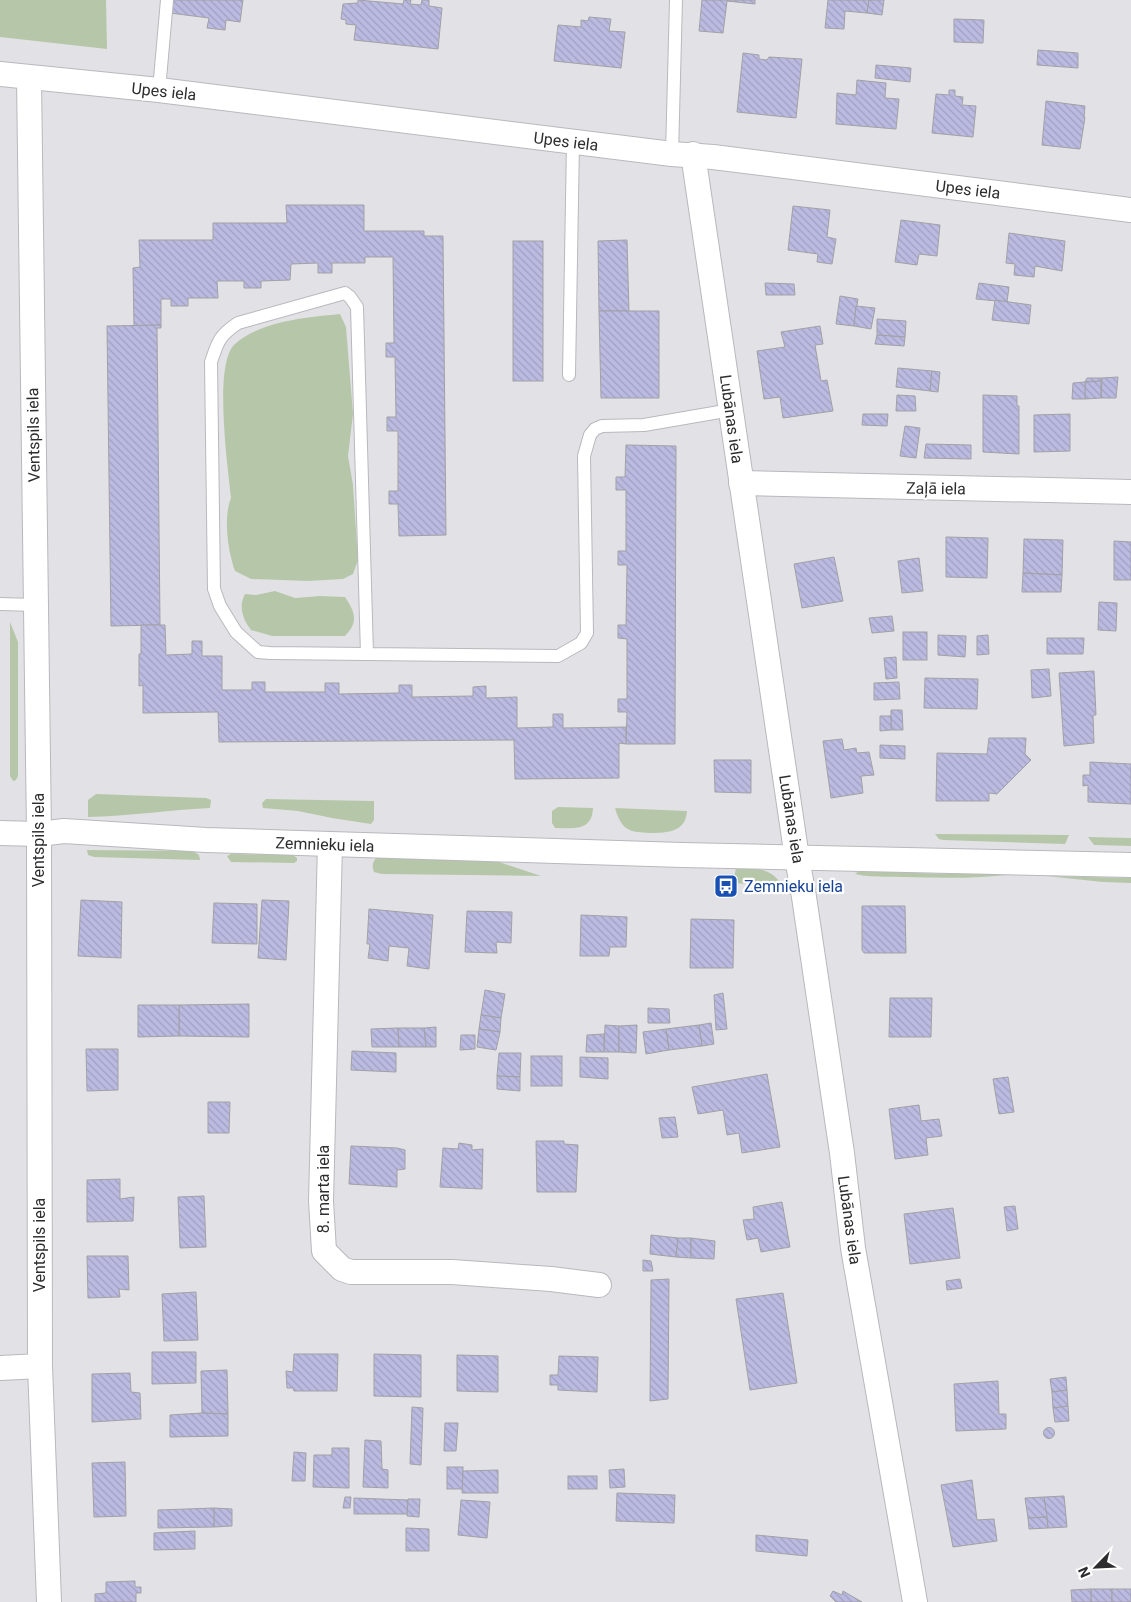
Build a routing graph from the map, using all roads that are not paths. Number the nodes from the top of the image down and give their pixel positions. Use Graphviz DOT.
graph roads {
  1 [pos="168,0"];
  2 [pos="676,0"];
  3 [pos="0,74"];
  4 [pos="29,78"];
  5 [pos="159,90"];
  6 [pos="573,142"];
  7 [pos="682,154"];
  8 [pos="1131,210"];
  9 [pos="569,375"];
  10 [pos="731,410"];
  11 [pos="741,483"];
  12 [pos="1131,492"];
  13 [pos="0,604"];
  14 [pos="35,605"];
  15 [pos="366,654"];
  16 [pos="0,833"];
  17 [pos="39,834"];
  18 [pos="330,844"];
  19 [pos="797,858"];
  20 [pos="1131,865"];
  21 [pos="599,1285"];
  22 [pos="40,1366"];
  23 [pos="0,1368"];
  24 [pos="49,1602"];
  25 [pos="915,1602"];
  1 -- 5 [label="lane"];
  2 -- 7 [label="lane"];
  3 -- 4 [label="street, Upes iela"];
  4 -- 5 [label="street, Upes iela"];
  4 -- 14 [label="street, Ventspils iela"];
  5 -- 6 [label="street, Upes iela"];
  6 -- 7 [label="street, Upes iela"];
  6 -- 9 [label="lane"];
  7 -- 8 [label="street, Upes iela"];
  7 -- 10 [label="street, Lubānas iela"];
  10 -- 11 [label="street, Lubānas iela"];
  10 -- 15 [label="lane"];
  11 -- 12 [label="street, Zaļā iela"];
  11 -- 19 [label="street, Lubānas iela"];
  13 -- 14 [label="lane"];
  14 -- 17 [label="street, Ventspils iela"];
  15 -- 15 [label="lane"];
  16 -- 17 [label="street, Zemnieku iela"];
  17 -- 18 [label="street, Zemnieku iela"];
  17 -- 22 [label="street, Ventspils iela"];
  18 -- 19 [label="street, Zemnieku iela"];
  18 -- 21 [label="street, 8. marta iela"];
  19 -- 20 [label="street, Zemnieku iela"];
  19 -- 25 [label="street, Lubānas iela"];
  22 -- 23 [label="street"];
  22 -- 24 [label="street, Ventspils iela"];
}
